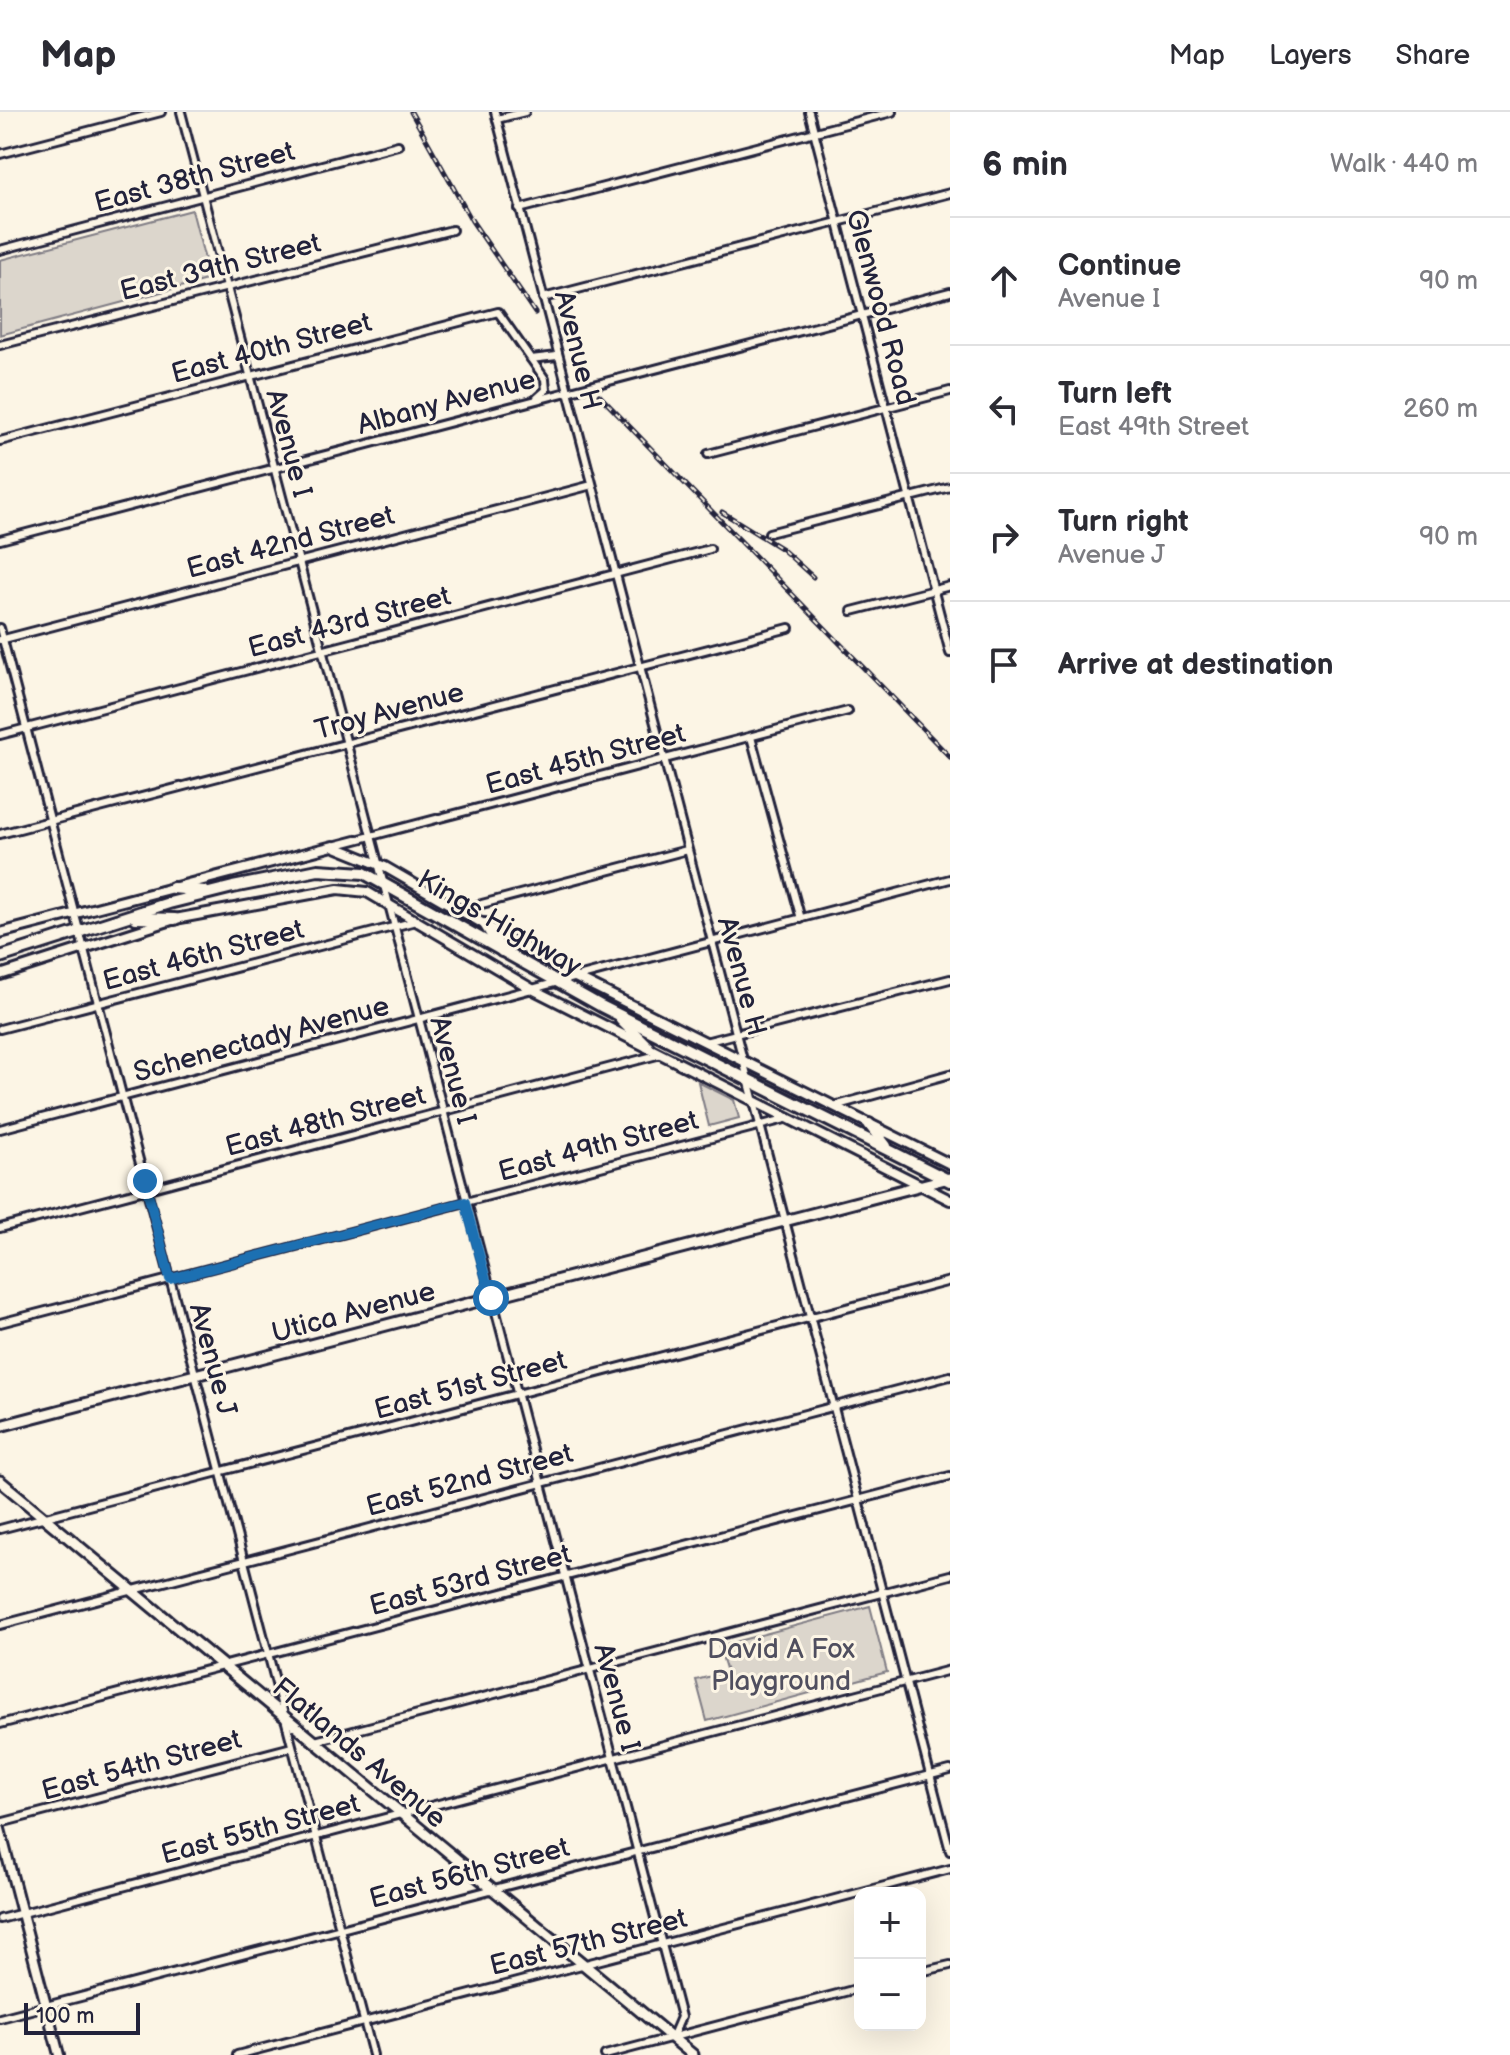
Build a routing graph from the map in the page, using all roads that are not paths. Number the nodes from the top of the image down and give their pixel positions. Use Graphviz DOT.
graph roads {
  1 [pos="161,112"];
  2 [pos="181,112"];
  3 [pos="525,112"];
  4 [pos="809,112"];
  5 [pos="892,112"];
  6 [pos="496,116"];
  7 [pos="814,132"];
  8 [pos="398,145"];
  9 [pos="0,154"];
  10 [pos="950,193"];
  11 [pos="203,196"];
  12 [pos="519,209"];
  13 [pos="837,222"];
  14 [pos="452,230"];
  15 [pos="0,250"];
  16 [pos="226,286"];
  17 [pos="950,292"];
  18 [pos="543,298"];
  19 [pos="862,315"];
  20 [pos="0,345"];
  21 [pos="557,356"];
  22 [pos="531,359"];
  23 [pos="250,376"];
  24 [pos="950,391"];
  25 [pos="566,393"];
  26 [pos="535,400"];
  27 [pos="886,408"];
  28 [pos="0,441"];
  29 [pos="708,454"];
  30 [pos="274,469"];
  31 [pos="592,485"];
  32 [pos="950,487"];
  33 [pos="909,498"];
  34 [pos="769,533"];
  35 [pos="0,540"];
  36 [pos="710,549"];
  37 [pos="299,562"];
  38 [pos="615,574"];
  39 [pos="950,586"];
  40 [pos="934,590"];
  41 [pos="852,611"];
  42 [pos="0,628"];
  43 [pos="789,628"];
  44 [pos="1,639"];
  45 [pos="322,651"];
  46 [pos="950,653"];
  47 [pos="640,667"];
  48 [pos="848,711"];
  49 [pos="26,728"];
  50 [pos="0,735"];
  51 [pos="751,737"];
  52 [pos="346,744"];
  53 [pos="663,760"];
  54 [pos="51,821"];
  55 [pos="0,834"];
  56 [pos="370,836"];
  57 [pos="333,846"];
  58 [pos="687,850"];
  59 [pos="377,863"];
  60 [pos="950,879"];
  61 [pos="382,881"];
  62 [pos="173,888"];
  63 [pos="213,892"];
  64 [pos="387,902"];
  65 [pos="459,910"];
  66 [pos="75,913"];
  67 [pos="126,917"];
  68 [pos="175,919"];
  69 [pos="801,919"];
  70 [pos="416,921"];
  71 [pos="485,924"];
  72 [pos="394,927"];
  73 [pos="80,932"];
  74 [pos="0,933"];
  75 [pos="711,943"];
  76 [pos="84,947"];
  77 [pos="503,953"];
  78 [pos="0,957"];
  79 [pos="0,975"];
  80 [pos="577,978"];
  81 [pos="950,979"];
  82 [pos="558,983"];
  83 [pos="532,989"];
  84 [pos="98,1003"];
  85 [pos="614,1013"];
  86 [pos="418,1019"];
  87 [pos="0,1029"];
  88 [pos="735,1035"];
  89 [pos="704,1042"];
  90 [pos="648,1047"];
  91 [pos="661,1054"];
  92 [pos="742,1061"];
  93 [pos="950,1074"];
  94 [pos="747,1080"];
  95 [pos="122,1097"];
  96 [pos="752,1099"];
  97 [pos="833,1107"];
  98 [pos="442,1112"];
  99 [pos="789,1118"];
  100 [pos="869,1124"];
  101 [pos="759,1126"];
  102 [pos="0,1129"];
  103 [pos="890,1151"];
  104 [pos="950,1164"];
  105 [pos="949,1179"];
  106 [pos="921,1186"];
  107 [pos="147,1189"];
  108 [pos="950,1200"];
  109 [pos="465,1202"];
  110 [pos="784,1221"];
  111 [pos="0,1228"];
  112 [pos="170,1279"];
  113 [pos="950,1281"];
  114 [pos="491,1298"];
  115 [pos="809,1318"];
  116 [pos="0,1323"];
  117 [pos="195,1375"];
  118 [pos="950,1376"];
  119 [pos="516,1395"];
  120 [pos="833,1407"];
  121 [pos="0,1426"];
  122 [pos="220,1472"];
  123 [pos="950,1476"];
  124 [pos="0,1481"];
  125 [pos="539,1484"];
  126 [pos="857,1500"];
  127 [pos="43,1518"];
  128 [pos="0,1529"];
  129 [pos="244,1561"];
  130 [pos="950,1575"];
  131 [pos="563,1577"];
  132 [pos="131,1591"];
  133 [pos="882,1593"];
  134 [pos="0,1625"];
  135 [pos="268,1654"];
  136 [pos="222,1666"];
  137 [pos="588,1669"];
  138 [pos="950,1670"];
  139 [pos="905,1682"];
  140 [pos="284,1717"];
  141 [pos="0,1724"];
  142 [pos="312,1742"];
  143 [pos="292,1747"];
  144 [pos="611,1759"];
  145 [pos="950,1770"];
  146 [pos="929,1775"];
  147 [pos="401,1814"];
  148 [pos="0,1826"];
  149 [pos="316,1836"];
  150 [pos="950,1851"];
  151 [pos="635,1852"];
  152 [pos="950,1869"];
  153 [pos="492,1889"];
  154 [pos="22,1913"];
  155 [pos="0,1919"];
  156 [pos="340,1929"];
  157 [pos="661,1945"];
  158 [pos="585,1964"];
  159 [pos="950,1965"];
  160 [pos="926,1971"];
  161 [pos="854,1990"];
  162 [pos="46,2006"];
  163 [pos="0,2018"];
  164 [pos="364,2022"];
  165 [pos="672,2038"];
  166 [pos="59,2055"];
  167 [pos="237,2055"];
  168 [pos="373,2055"];
  169 [pos="605,2055"];
  170 [pos="693,2055"];
  1 -- 9 [label="street"];
  2 -- 11 [label="street, Avenue I"];
  3 -- 6 [label="street"];
  4 -- 7 [label="street, Glenwood Road"];
  5 -- 7 [label="street"];
  6 -- 12 [label="street, Avenue H"];
  7 -- 12 [label="street"];
  7 -- 13 [label="street, Glenwood Road"];
  8 -- 11 [label="street, East 38th Street"];
  10 -- 13 [label="street"];
  11 -- 15 [label="street, East 38th Street"];
  11 -- 16 [label="street, Avenue I"];
  12 -- 18 [label="street, Avenue H"];
  13 -- 18 [label="street"];
  13 -- 19 [label="street, Glenwood Road"];
  14 -- 16 [label="street, East 39th Street"];
  16 -- 20 [label="street, East 39th Street"];
  16 -- 23 [label="street, Avenue I"];
  17 -- 19 [label="street, Albany Avenue"];
  18 -- 21 [label="street, Avenue H"];
  19 -- 25 [label="street, Albany Avenue"];
  19 -- 27 [label="street, Glenwood Road"];
  21 -- 22 [label="street"];
  21 -- 25 [label="street, Avenue H"];
  22 -- 23 [label="street, East 40th Street"];
  22 -- 26 [label="street, East 40th Street"];
  23 -- 28 [label="street, East 40th Street"];
  23 -- 30 [label="street, Avenue I"];
  24 -- 27 [label="street"];
  25 -- 26 [label="street, Albany Avenue"];
  25 -- 31 [label="street, Avenue H"];
  26 -- 30 [label="street, Albany Avenue"];
  27 -- 29 [label="street"];
  27 -- 33 [label="street, Glenwood Road"];
  30 -- 35 [label="street, Albany Avenue"];
  30 -- 37 [label="street, Avenue I"];
  31 -- 37 [label="street, East 42nd Street"];
  31 -- 38 [label="street, Avenue H"];
  32 -- 33 [label="street"];
  33 -- 34 [label="street"];
  33 -- 40 [label="street, Glenwood Road"];
  36 -- 38 [label="street, East 43rd Street"];
  37 -- 44 [label="street, East 42nd Street"];
  37 -- 45 [label="street, Avenue I"];
  38 -- 45 [label="street, East 43rd Street"];
  38 -- 47 [label="street, Avenue H"];
  39 -- 40 [label="street"];
  40 -- 41 [label="street"];
  40 -- 46 [label="street, Glenwood Road"];
  42 -- 44 [label="street, Avenue J"];
  43 -- 47 [label="street, Troy Avenue"];
  44 -- 49 [label="street, Avenue J"];
  45 -- 49 [label="street, East 43rd Street"];
  45 -- 52 [label="street, Avenue I"];
  47 -- 52 [label="street, Troy Avenue"];
  47 -- 53 [label="street, Avenue H"];
  48 -- 51 [label="street, East 45th Street"];
  49 -- 50 [label="street, East 43rd Street"];
  49 -- 54 [label="street, Avenue J"];
  51 -- 53 [label="street, East 45th Street"];
  51 -- 69 [label="street"];
  52 -- 54 [label="street, Troy Avenue"];
  52 -- 56 [label="street, Avenue I"];
  53 -- 56 [label="street, East 45th Street"];
  53 -- 58 [label="street, Avenue H"];
  54 -- 55 [label="street, Troy Avenue"];
  54 -- 66 [label="street, Avenue J"];
  56 -- 57 [label="street, East 45th Street"];
  56 -- 59 [label="street, Avenue I"];
  57 -- 59 [label="street, Kings Highway"];
  57 -- 62 [label="street"];
  58 -- 65 [label="street"];
  58 -- 75 [label="street, Avenue H"];
  59 -- 61 [label="street, Avenue I"];
  59 -- 65 [label="street, Kings Highway"];
  60 -- 69 [label="street, Schenectady Avenue"];
  61 -- 63 [label="main road, Kings Highway"];
  61 -- 64 [label="street, Avenue I"];
  61 -- 77 [label="main road, Kings Highway"];
  62 -- 63 [label="main road"];
  62 -- 66 [label="street"];
  63 -- 67 [label="main road, Kings Highway"];
  64 -- 68 [label="street, Kings Highway"];
  64 -- 70 [label="street, Kings Highway"];
  64 -- 72 [label="street, Avenue I"];
  65 -- 71 [label="street, Kings Highway"];
  66 -- 73 [label="street, Avenue J"];
  66 -- 74 [label="street"];
  67 -- 68 [label="main road"];
  67 -- 73 [label="main road, Kings Highway"];
  68 -- 76 [label="street, Kings Highway"];
  69 -- 75 [label="street, Schenectady Avenue"];
  70 -- 72 [label="street, East 46th Street"];
  70 -- 83 [label="street, Kings Highway"];
  71 -- 77 [label="main road"];
  71 -- 80 [label="street, Kings Highway"];
  72 -- 84 [label="street, East 46th Street"];
  72 -- 86 [label="street, Avenue I"];
  73 -- 76 [label="street, Avenue J"];
  73 -- 78 [label="main road, Kings Highway"];
  75 -- 80 [label="street, Schenectady Avenue"];
  75 -- 88 [label="street, Avenue H"];
  76 -- 79 [label="street, Kings Highway"];
  76 -- 84 [label="street, Avenue J"];
  77 -- 82 [label="main road, Kings Highway"];
  80 -- 82 [label="street, Schenectady Avenue"];
  80 -- 89 [label="street, Kings Highway"];
  81 -- 88 [label="street"];
  82 -- 83 [label="street, Schenectady Avenue"];
  82 -- 85 [label="main road, Kings Highway"];
  83 -- 86 [label="street, Schenectady Avenue"];
  83 -- 90 [label="street, Kings Highway"];
  84 -- 87 [label="street, East 46th Street"];
  84 -- 95 [label="street, Avenue J"];
  85 -- 90 [label="main road"];
  85 -- 94 [label="main road, Kings Highway"];
  86 -- 95 [label="street, Schenectady Avenue"];
  86 -- 98 [label="street, Avenue I"];
  88 -- 89 [label="street"];
  88 -- 92 [label="street, Avenue H"];
  89 -- 92 [label="street, Kings Highway"];
  90 -- 91 [label="street, Kings Highway"];
  91 -- 96 [label="street, Kings Highway"];
  91 -- 98 [label="street, East 48th Street"];
  92 -- 94 [label="street, Avenue H"];
  92 -- 97 [label="street, Kings Highway"];
  93 -- 97 [label="street"];
  94 -- 96 [label="street, Avenue H"];
  94 -- 103 [label="main road, Kings Highway"];
  95 -- 102 [label="street, Schenectady Avenue"];
  95 -- 107 [label="street, Avenue J"];
  96 -- 99 [label="street, Kings Highway"];
  96 -- 101 [label="street, Avenue H"];
  97 -- 100 [label="street, Kings Highway"];
  98 -- 107 [label="street, East 48th Street"];
  98 -- 109 [label="street, Avenue I"];
  99 -- 101 [label="street, East 49th Street"];
  99 -- 106 [label="street, Kings Highway"];
  100 -- 103 [label="main road"];
  100 -- 104 [label="street, Kings Highway"];
  101 -- 109 [label="street, East 49th Street"];
  101 -- 110 [label="street, Avenue H"];
  103 -- 105 [label="main road, Kings Highway"];
  105 -- 106 [label="main road, Utica Avenue"];
  106 -- 108 [label="street, Kings Highway"];
  106 -- 110 [label="main road, Utica Avenue"];
  107 -- 111 [label="street, East 48th Street"];
  107 -- 112 [label="street, Avenue J"];
  109 -- 112 [label="street, East 49th Street"];
  109 -- 114 [label="street, Avenue I"];
  110 -- 114 [label="main road, Utica Avenue"];
  110 -- 115 [label="street, Avenue H"];
  112 -- 116 [label="street, East 49th Street"];
  112 -- 117 [label="street, Avenue J"];
  113 -- 115 [label="street, East 51st Street"];
  114 -- 117 [label="main road, Utica Avenue"];
  114 -- 119 [label="street, Avenue I"];
  115 -- 119 [label="street, East 51st Street"];
  115 -- 120 [label="street, Avenue H"];
  117 -- 121 [label="main road, Utica Avenue"];
  117 -- 122 [label="street, Avenue J"];
  118 -- 120 [label="street, East 52nd Street"];
  119 -- 122 [label="street, East 51st Street"];
  119 -- 125 [label="street, Avenue I"];
  120 -- 125 [label="street, East 52nd Street"];
  120 -- 126 [label="street, Avenue H"];
  122 -- 127 [label="street, East 51st Street"];
  122 -- 129 [label="street, Avenue J"];
  123 -- 126 [label="street, East 53rd Street"];
  124 -- 127 [label="main road, Flatlands Avenue"];
  125 -- 129 [label="street, East 52nd Street"];
  125 -- 131 [label="street, Avenue I"];
  126 -- 131 [label="street, East 53rd Street"];
  126 -- 133 [label="street, Avenue H"];
  127 -- 128 [label="street, East 51st Street"];
  127 -- 132 [label="main road, Flatlands Avenue"];
  129 -- 132 [label="street, East 52nd Street"];
  129 -- 135 [label="street, Avenue J"];
  130 -- 133 [label="street"];
  131 -- 135 [label="street, East 53rd Street"];
  131 -- 137 [label="street, Avenue I"];
  132 -- 134 [label="street, East 52nd Street"];
  132 -- 136 [label="main road, Flatlands Avenue"];
  133 -- 137 [label="street"];
  133 -- 139 [label="street, Avenue H"];
  135 -- 136 [label="street, East 53rd Street"];
  135 -- 140 [label="street, Avenue J"];
  136 -- 140 [label="main road, Flatlands Avenue"];
  136 -- 141 [label="street, East 53rd Street"];
  137 -- 142 [label="street"];
  137 -- 144 [label="street, Avenue I"];
  138 -- 139 [label="street, East 55th Street"];
  139 -- 144 [label="street, East 55th Street"];
  139 -- 146 [label="street, Avenue H"];
  140 -- 142 [label="main road, Flatlands Avenue"];
  140 -- 143 [label="street, Avenue J"];
  142 -- 147 [label="main road, Flatlands Avenue"];
  143 -- 148 [label="street, East 54th Street"];
  143 -- 149 [label="street, Avenue J"];
  144 -- 147 [label="street, East 55th Street"];
  144 -- 151 [label="street, Avenue I"];
  145 -- 146 [label="street, East 56th Street"];
  146 -- 150 [label="street, Avenue H"];
  146 -- 151 [label="street, East 56th Street"];
  147 -- 149 [label="street, East 55th Street"];
  147 -- 153 [label="main road, Flatlands Avenue"];
  148 -- 154 [label="street"];
  149 -- 154 [label="street, East 55th Street"];
  149 -- 156 [label="street, Avenue J"];
  151 -- 153 [label="street, East 56th Street"];
  151 -- 157 [label="street, Avenue I"];
  152 -- 157 [label="street, East 57th Street"];
  153 -- 156 [label="street, East 56th Street"];
  153 -- 158 [label="main road, Flatlands Avenue"];
  154 -- 155 [label="street, East 55th Street"];
  154 -- 162 [label="street"];
  156 -- 162 [label="street, East 56th Street"];
  156 -- 164 [label="street, Avenue J"];
  157 -- 158 [label="street, East 57th Street"];
  157 -- 165 [label="street, Avenue I"];
  158 -- 164 [label="street, East 57th Street"];
  158 -- 165 [label="main road, Flatlands Avenue"];
  159 -- 160 [label="street"];
  161 -- 165 [label="street"];
  162 -- 163 [label="street, East 56th Street"];
  162 -- 166 [label="street"];
  164 -- 167 [label="street, East 57th Street"];
  164 -- 168 [label="street, Avenue J"];
  165 -- 169 [label="street"];
  165 -- 170 [label="main road, Flatlands Avenue"];
}
